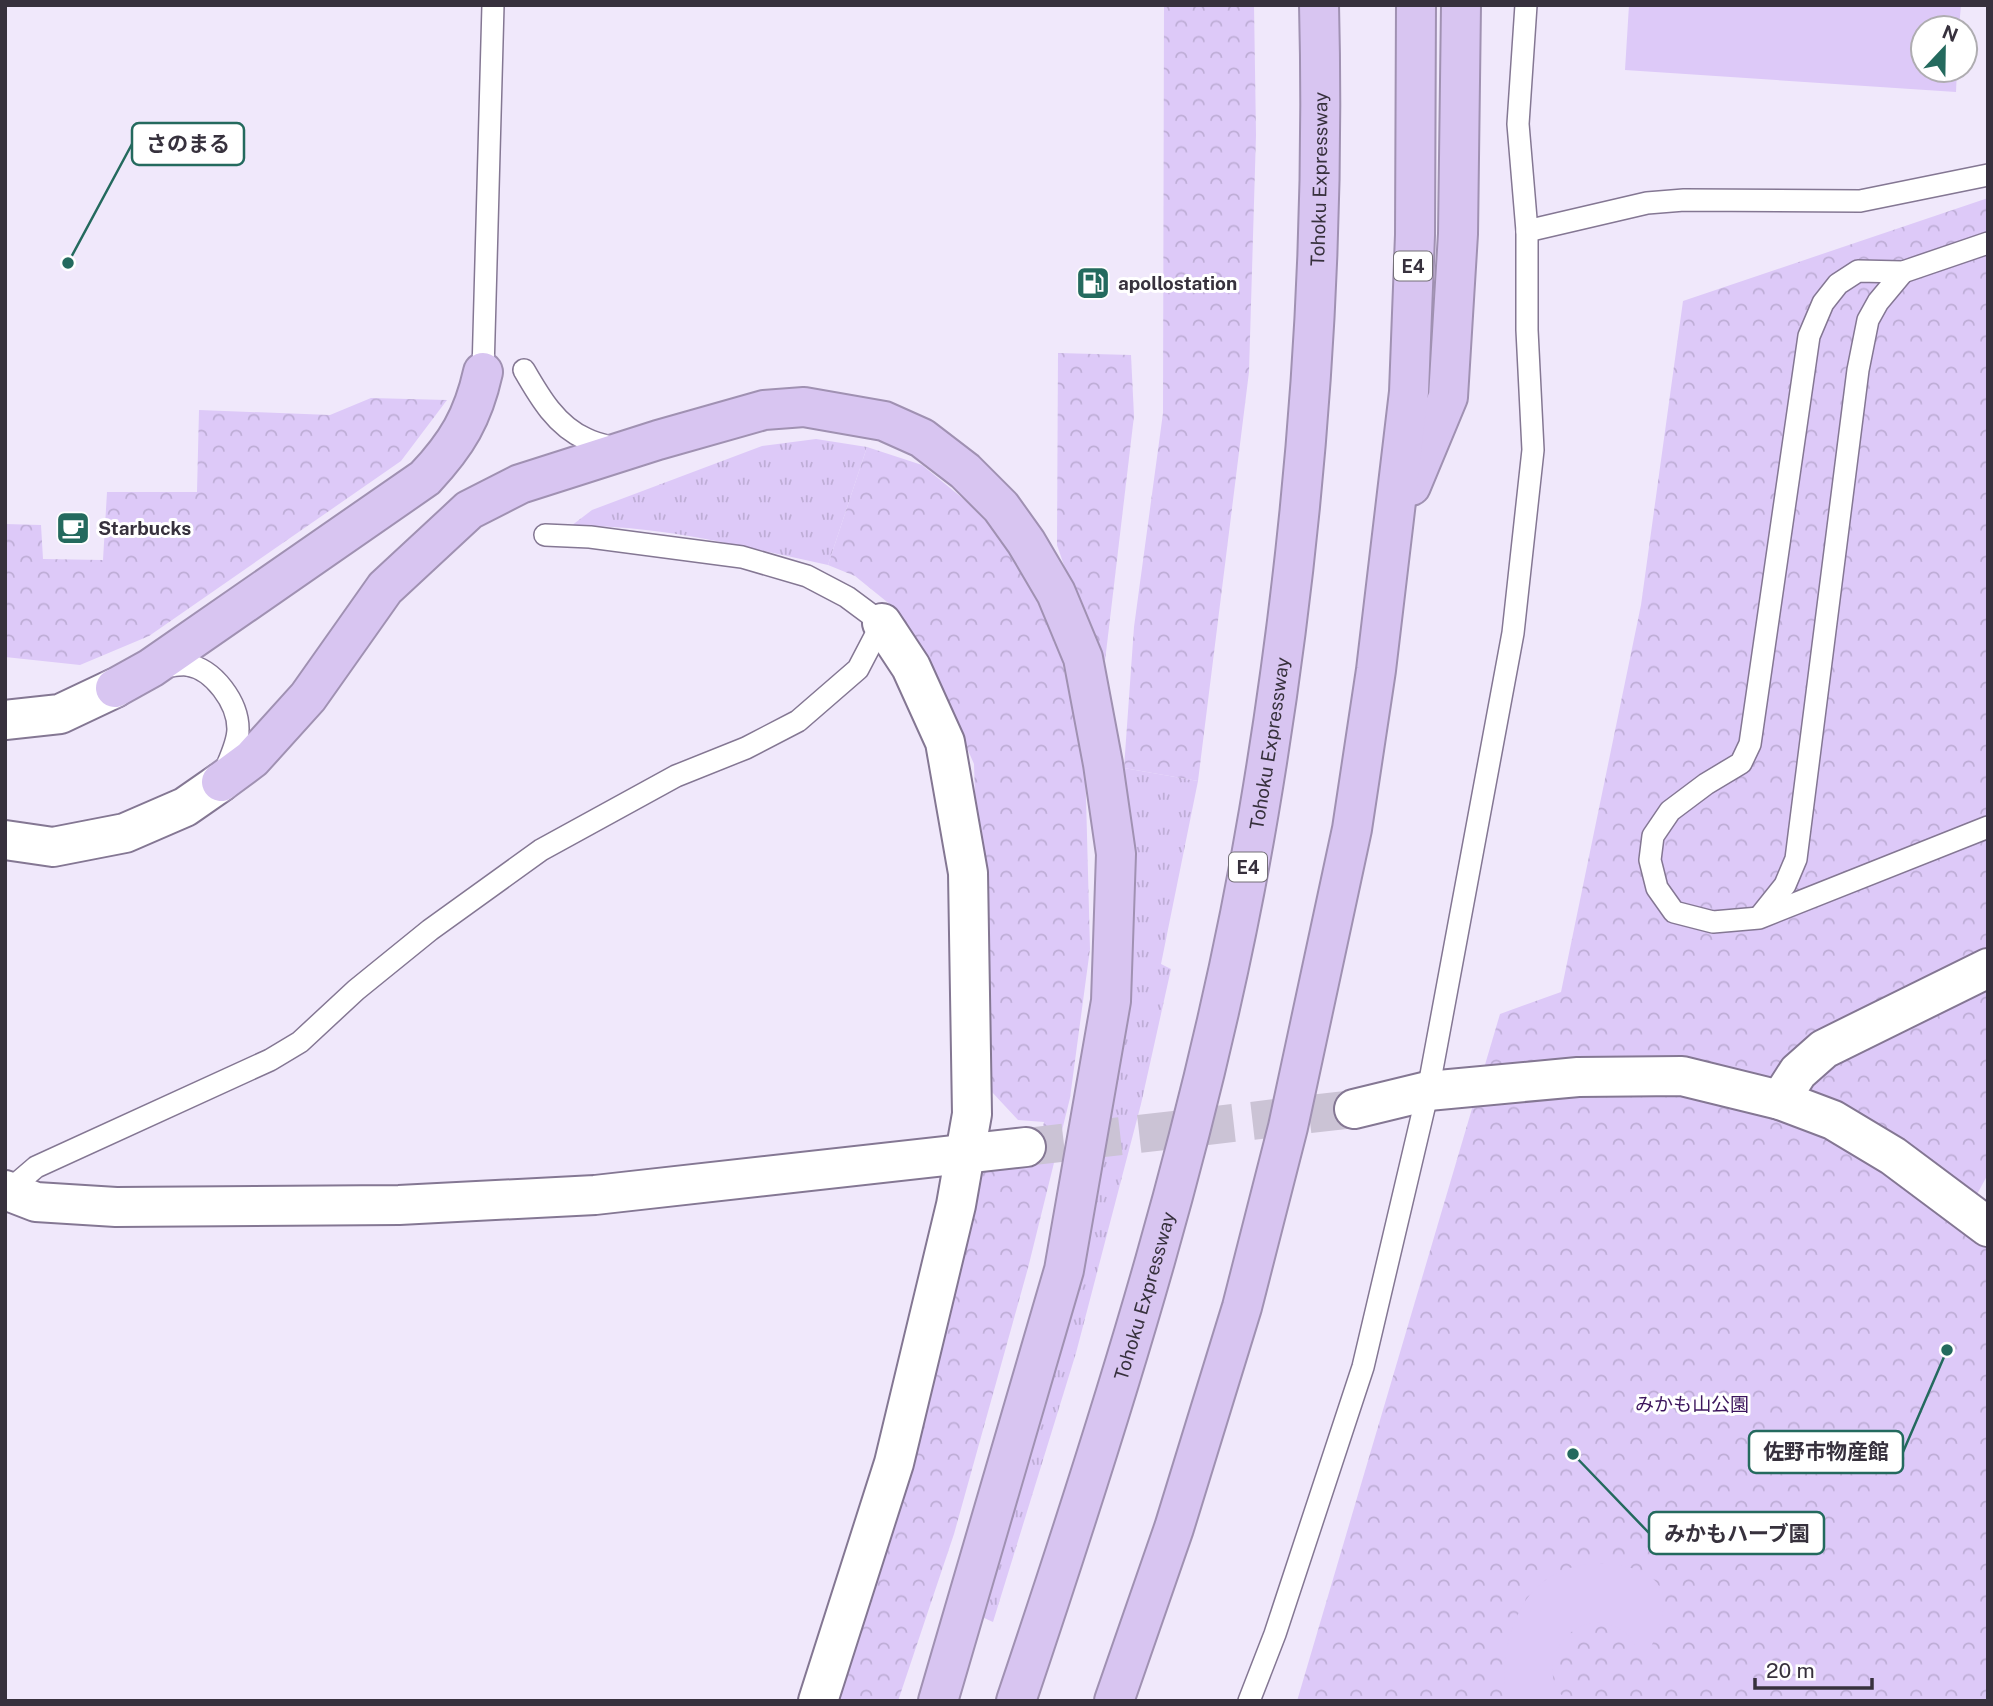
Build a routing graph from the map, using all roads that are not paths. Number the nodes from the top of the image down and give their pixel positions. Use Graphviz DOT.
graph roads {
  1 [pos="492,5"];
  2 [pos="1319,5"];
  3 [pos="1416,5"];
  4 [pos="1461,5"];
  5 [pos="1526,5"];
  6 [pos="1988,174"];
  7 [pos="1527,231"];
  8 [pos="1988,243"];
  9 [pos="1903,272"];
  10 [pos="524,370"];
  11 [pos="484,372"];
  12 [pos="623,451"];
  13 [pos="1394,526"];
  14 [pos="545,535"];
  15 [pos="882,623"];
  16 [pos="150,668"];
  17 [pos="115,688"];
  18 [pos="5,720"];
  19 [pos="221,782"];
  20 [pos="1988,827"];
  21 [pos="5,840"];
  22 [pos="1759,918"];
  23 [pos="1988,968"];
  24 [pos="1428,1091"];
  25 [pos="1780,1100"];
  26 [pos="1354,1109"];
  27 [pos="1026,1147"];
  28 [pos="965,1154"];
  29 [pos="6,1190"];
  30 [pos="1988,1227"];
  31 [pos="818,1701"];
  32 [pos="938,1701"];
  33 [pos="1016,1701"];
  34 [pos="1114,1701"];
  35 [pos="1249,1701"];
  1 -- 11 [label="lane"];
  2 -- 33 [label="highway, Tohoku Expressway / E4"];
  3 -- 13 [label="highway, E4"];
  4 -- 13 [label="highway"];
  5 -- 7 [label="lane"];
  6 -- 7 [label="lane"];
  7 -- 24 [label="lane"];
  8 -- 9 [label="lane"];
  9 -- 22 [label="lane"];
  9 -- 22 [label="lane"];
  10 -- 12 [label="lane"];
  11 -- 16 [label="highway"];
  12 -- 19 [label="highway"];
  12 -- 32 [label="highway"];
  13 -- 34 [label="highway, E4"];
  14 -- 15 [label="lane"];
  15 -- 28 [label="street"];
  15 -- 29 [label="lane"];
  16 -- 17 [label="highway"];
  16 -- 19 [label="lane"];
  17 -- 18 [label="street"];
  19 -- 21 [label="street"];
  20 -- 22 [label="lane"];
  23 -- 25 [label="street"];
  24 -- 25 [label="street"];
  24 -- 26 [label="street"];
  24 -- 35 [label="lane"];
  25 -- 30 [label="street"];
  27 -- 28 [label="street"];
  28 -- 29 [label="street"];
  28 -- 31 [label="street"];
}
